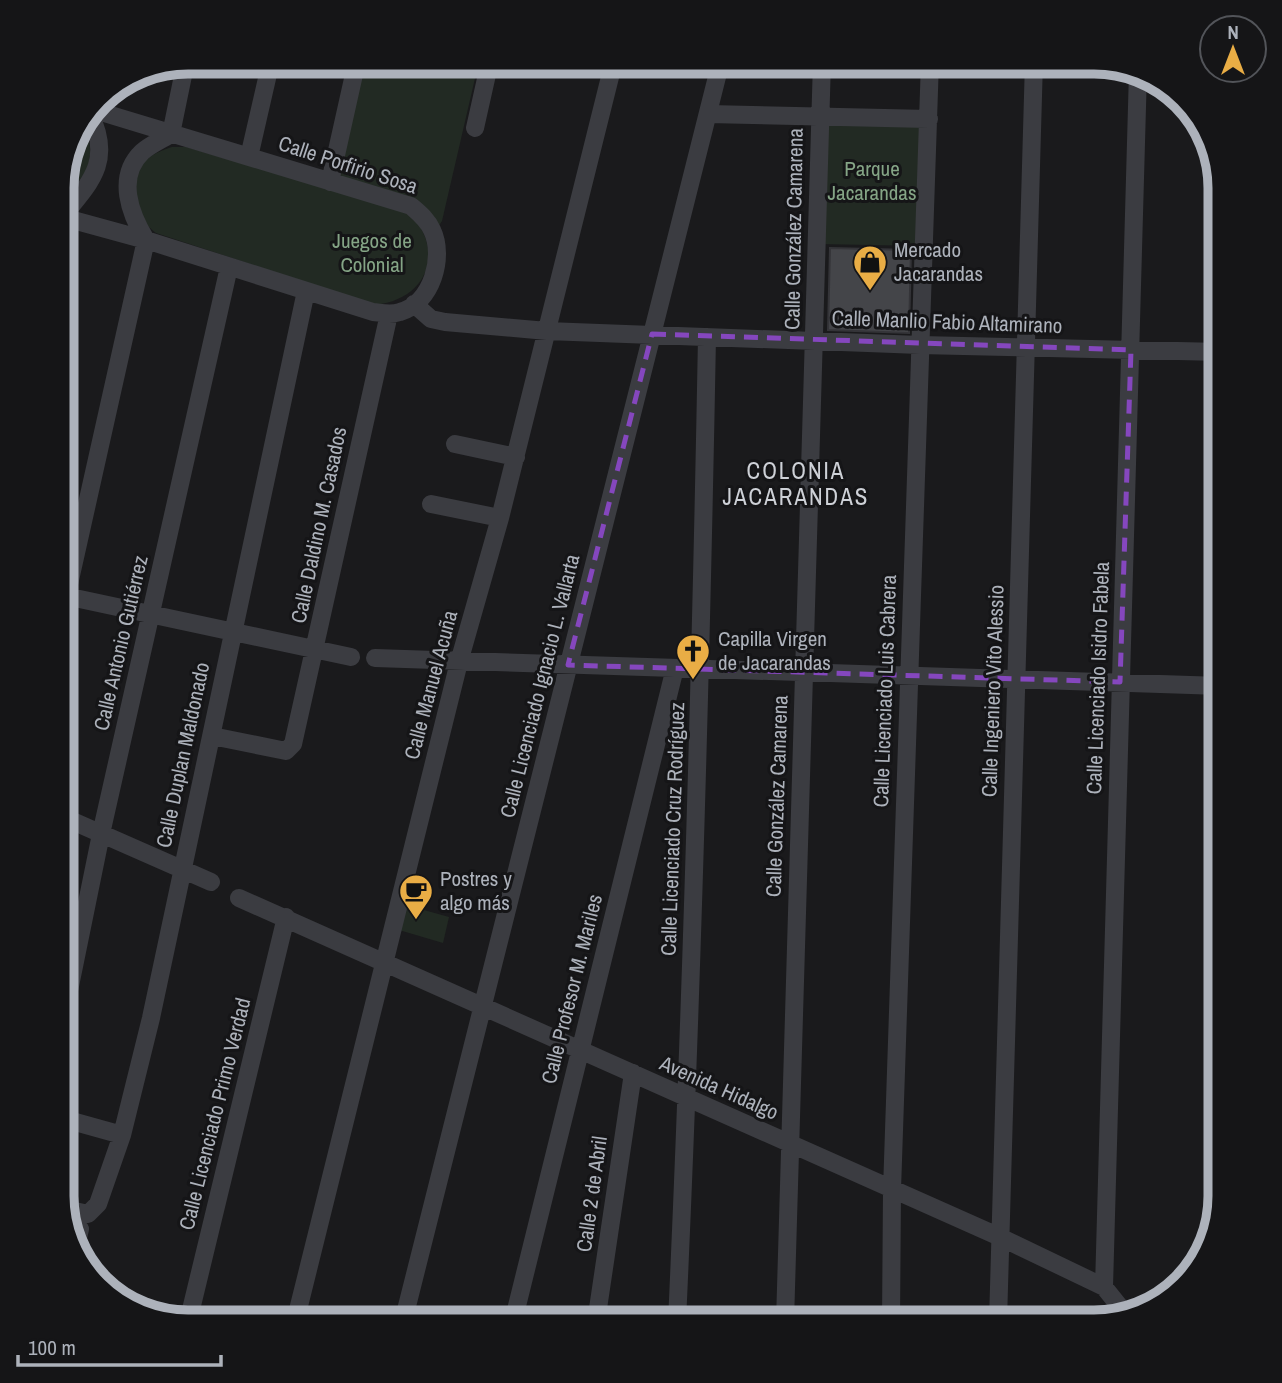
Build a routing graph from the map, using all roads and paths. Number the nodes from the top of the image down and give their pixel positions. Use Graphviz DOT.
graph roads {
  1 [pos="183,74"];
  2 [pos="268,74"];
  3 [pos="354,74"];
  4 [pos="487,74"];
  5 [pos="611,74"];
  6 [pos="718,74"];
  7 [pos="821,74"];
  8 [pos="930,74"];
  9 [pos="1034,74"];
  10 [pos="1138,82"];
  11 [pos="101,114"];
  12 [pos="708,114"];
  13 [pos="819,118"];
  14 [pos="929,119"];
  15 [pos="94,123"];
  16 [pos="475,128"];
  17 [pos="171,134"];
  18 [pos="249,157"];
  19 [pos="330,182"];
  20 [pos="74,204"];
  21 [pos="74,222"];
  22 [pos="146,240"];
  23 [pos="229,267"];
  24 [pos="306,291"];
  25 [pos="414,304"];
  26 [pos="389,314"];
  27 [pos="547,331"];
  28 [pos="652,334"];
  29 [pos="707,337"];
  30 [pos="815,341"];
  31 [pos="920,345"];
  32 [pos="1027,347"];
  33 [pos="1131,350"];
  34 [pos="1208,352"];
  35 [pos="455,444"];
  36 [pos="516,457"];
  37 [pos="431,504"];
  38 [pos="500,518"];
  39 [pos="74,553"];
  40 [pos="74,598"];
  41 [pos="151,614"];
  42 [pos="232,632"];
  43 [pos="315,650"];
  44 [pos="351,657"];
  45 [pos="375,657"];
  46 [pos="459,662"];
  47 [pos="568,665"];
  48 [pos="676,668"];
  49 [pos="701,669"];
  50 [pos="804,672"];
  51 [pos="908,675"];
  52 [pos="1015,679"];
  53 [pos="1120,682"];
  54 [pos="1208,685"];
  55 [pos="212,736"];
  56 [pos="74,822"];
  57 [pos="101,834"];
  58 [pos="182,869"];
  59 [pos="211,882"];
  60 [pos="239,898"];
  61 [pos="286,917"];
  62 [pos="384,962"];
  63 [pos="74,966"];
  64 [pos="484,1006"];
  65 [pos="580,1049"];
  66 [pos="633,1073"];
  67 [pos="687,1097"];
  68 [pos="74,1122"];
  69 [pos="122,1135"];
  70 [pos="789,1144"];
  71 [pos="892,1190"];
  72 [pos="77,1222"];
  73 [pos="1000,1237"];
  74 [pos="1104,1286"];
  75 [pos="1120,1306"];
  76 [pos="190,1310"];
  77 [pos="298,1310"];
  78 [pos="406,1310"];
  79 [pos="516,1310"];
  80 [pos="598,1310"];
  81 [pos="678,1310"];
  82 [pos="785,1310"];
  83 [pos="891,1310"];
  84 [pos="998,1310"];
  1 -- 17 [label="street"];
  2 -- 18 [label="street"];
  3 -- 19 [label="street"];
  4 -- 16 [label="street"];
  5 -- 27 [label="street, Calle Manuel Acuña"];
  6 -- 12 [label="street, Calle Licenciado Ignacio L. Vallarta"];
  7 -- 13 [label="street, Calle González Camarena"];
  8 -- 14 [label="street, Calle Licenciado Luis Cabrera"];
  9 -- 32 [label="street, Calle Ingeniero Vito Alessio"];
  10 -- 33 [label="street, Calle Licenciado Isidro Fabela"];
  11 -- 17 [label="street, Calle Porfirio Sosa"];
  12 -- 13 [label="street"];
  12 -- 28 [label="street, Calle Licenciado Ignacio L. Vallarta"];
  13 -- 14 [label="street"];
  13 -- 30 [label="street, Calle González Camarena"];
  14 -- 31 [label="street, Calle Licenciado Luis Cabrera"];
  15 -- 20 [label="street"];
  17 -- 18 [label="street, Calle Porfirio Sosa"];
  17 -- 22 [label="street"];
  18 -- 19 [label="street, Calle Porfirio Sosa"];
  19 -- 25 [label="street, Calle Porfirio Sosa"];
  21 -- 22 [label="street"];
  22 -- 23 [label="street"];
  22 -- 39 [label="street"];
  23 -- 24 [label="street"];
  23 -- 41 [label="street, Calle Antonio Gutiérrez"];
  24 -- 26 [label="street"];
  24 -- 42 [label="street, Calle Duplan Maldonado"];
  25 -- 26 [label="street"];
  25 -- 27 [label="street, Calle Manlio Fabio Altamirano"];
  26 -- 43 [label="street, Calle Daldino M. Casados"];
  27 -- 28 [label="street, Calle Manlio Fabio Altamirano"];
  27 -- 36 [label="street, Calle Manuel Acuña"];
  28 -- 29 [label="street, Calle Manlio Fabio Altamirano"];
  28 -- 47 [label="street, Calle Licenciado Ignacio L. Vallarta"];
  29 -- 30 [label="street, Calle Manlio Fabio Altamirano"];
  29 -- 49 [label="street, Calle Licenciado Cruz Rodríguez"];
  30 -- 31 [label="street, Calle Manlio Fabio Altamirano"];
  30 -- 50 [label="street, Calle González Camarena"];
  31 -- 32 [label="street, Calle Manlio Fabio Altamirano"];
  31 -- 51 [label="street, Calle Licenciado Luis Cabrera"];
  32 -- 33 [label="street, Calle Manlio Fabio Altamirano"];
  32 -- 52 [label="street, Calle Ingeniero Vito Alessio"];
  33 -- 34 [label="street, Calle Manlio Fabio Altamirano"];
  33 -- 53 [label="street, Calle Licenciado Isidro Fabela"];
  35 -- 36 [label="street"];
  36 -- 38 [label="street, Calle Manuel Acuña"];
  37 -- 38 [label="street"];
  38 -- 46 [label="street, Calle Manuel Acuña"];
  40 -- 41 [label="street"];
  41 -- 42 [label="street"];
  41 -- 57 [label="street, Calle Antonio Gutiérrez"];
  42 -- 43 [label="street"];
  42 -- 55 [label="street, Calle Duplan Maldonado"];
  43 -- 44 [label="street"];
  43 -- 55 [label="street, Calle Daldino M. Casados"];
  45 -- 46 [label="street"];
  46 -- 47 [label="street"];
  46 -- 62 [label="street, Calle Manuel Acuña"];
  47 -- 48 [label="street"];
  47 -- 64 [label="street, Calle Licenciado Ignacio L. Vallarta"];
  48 -- 49 [label="street"];
  48 -- 65 [label="street, Calle Profesor M. Mariles"];
  49 -- 50 [label="street"];
  49 -- 67 [label="street, Calle Licenciado Cruz Rodríguez"];
  50 -- 51 [label="street"];
  50 -- 70 [label="street, Calle González Camarena"];
  51 -- 52 [label="street"];
  51 -- 71 [label="street, Calle Licenciado Luis Cabrera"];
  52 -- 53 [label="street"];
  52 -- 73 [label="street, Calle Ingeniero Vito Alessio"];
  53 -- 54 [label="street"];
  53 -- 74 [label="street, Calle Licenciado Isidro Fabela"];
  55 -- 58 [label="street, Calle Duplan Maldonado"];
  56 -- 57 [label="street"];
  57 -- 58 [label="street"];
  57 -- 63 [label="street, Calle Antonio Gutiérrez"];
  58 -- 59 [label="street"];
  58 -- 69 [label="street, Calle Duplan Maldonado"];
  60 -- 61 [label="street, Avenida Hidalgo"];
  61 -- 62 [label="street, Avenida Hidalgo"];
  61 -- 76 [label="street, Calle Licenciado Primo Verdad"];
  62 -- 64 [label="street, Avenida Hidalgo"];
  62 -- 77 [label="street, Calle Manuel Acuña"];
  64 -- 65 [label="street, Avenida Hidalgo"];
  64 -- 78 [label="street, Calle Licenciado Ignacio L. Vallarta"];
  65 -- 66 [label="street, Avenida Hidalgo"];
  65 -- 79 [label="street, Calle Profesor M. Mariles"];
  66 -- 67 [label="street, Avenida Hidalgo"];
  66 -- 80 [label="street, Calle 2 de Abril"];
  67 -- 70 [label="street, Avenida Hidalgo"];
  67 -- 81 [label="street, Calle Licenciado Cruz Rodríguez"];
  68 -- 69 [label="street"];
  69 -- 72 [label="street, Calle Duplan Maldonado"];
  70 -- 71 [label="street, Avenida Hidalgo"];
  70 -- 82 [label="street, Calle González Camarena"];
  71 -- 73 [label="street, Avenida Hidalgo"];
  71 -- 83 [label="street, Calle Licenciado Luis Cabrera"];
  73 -- 74 [label="street, Avenida Hidalgo"];
  73 -- 84 [label="street, Calle Ingeniero Vito Alessio"];
  74 -- 75 [label="street, Avenida Hidalgo"];
}
